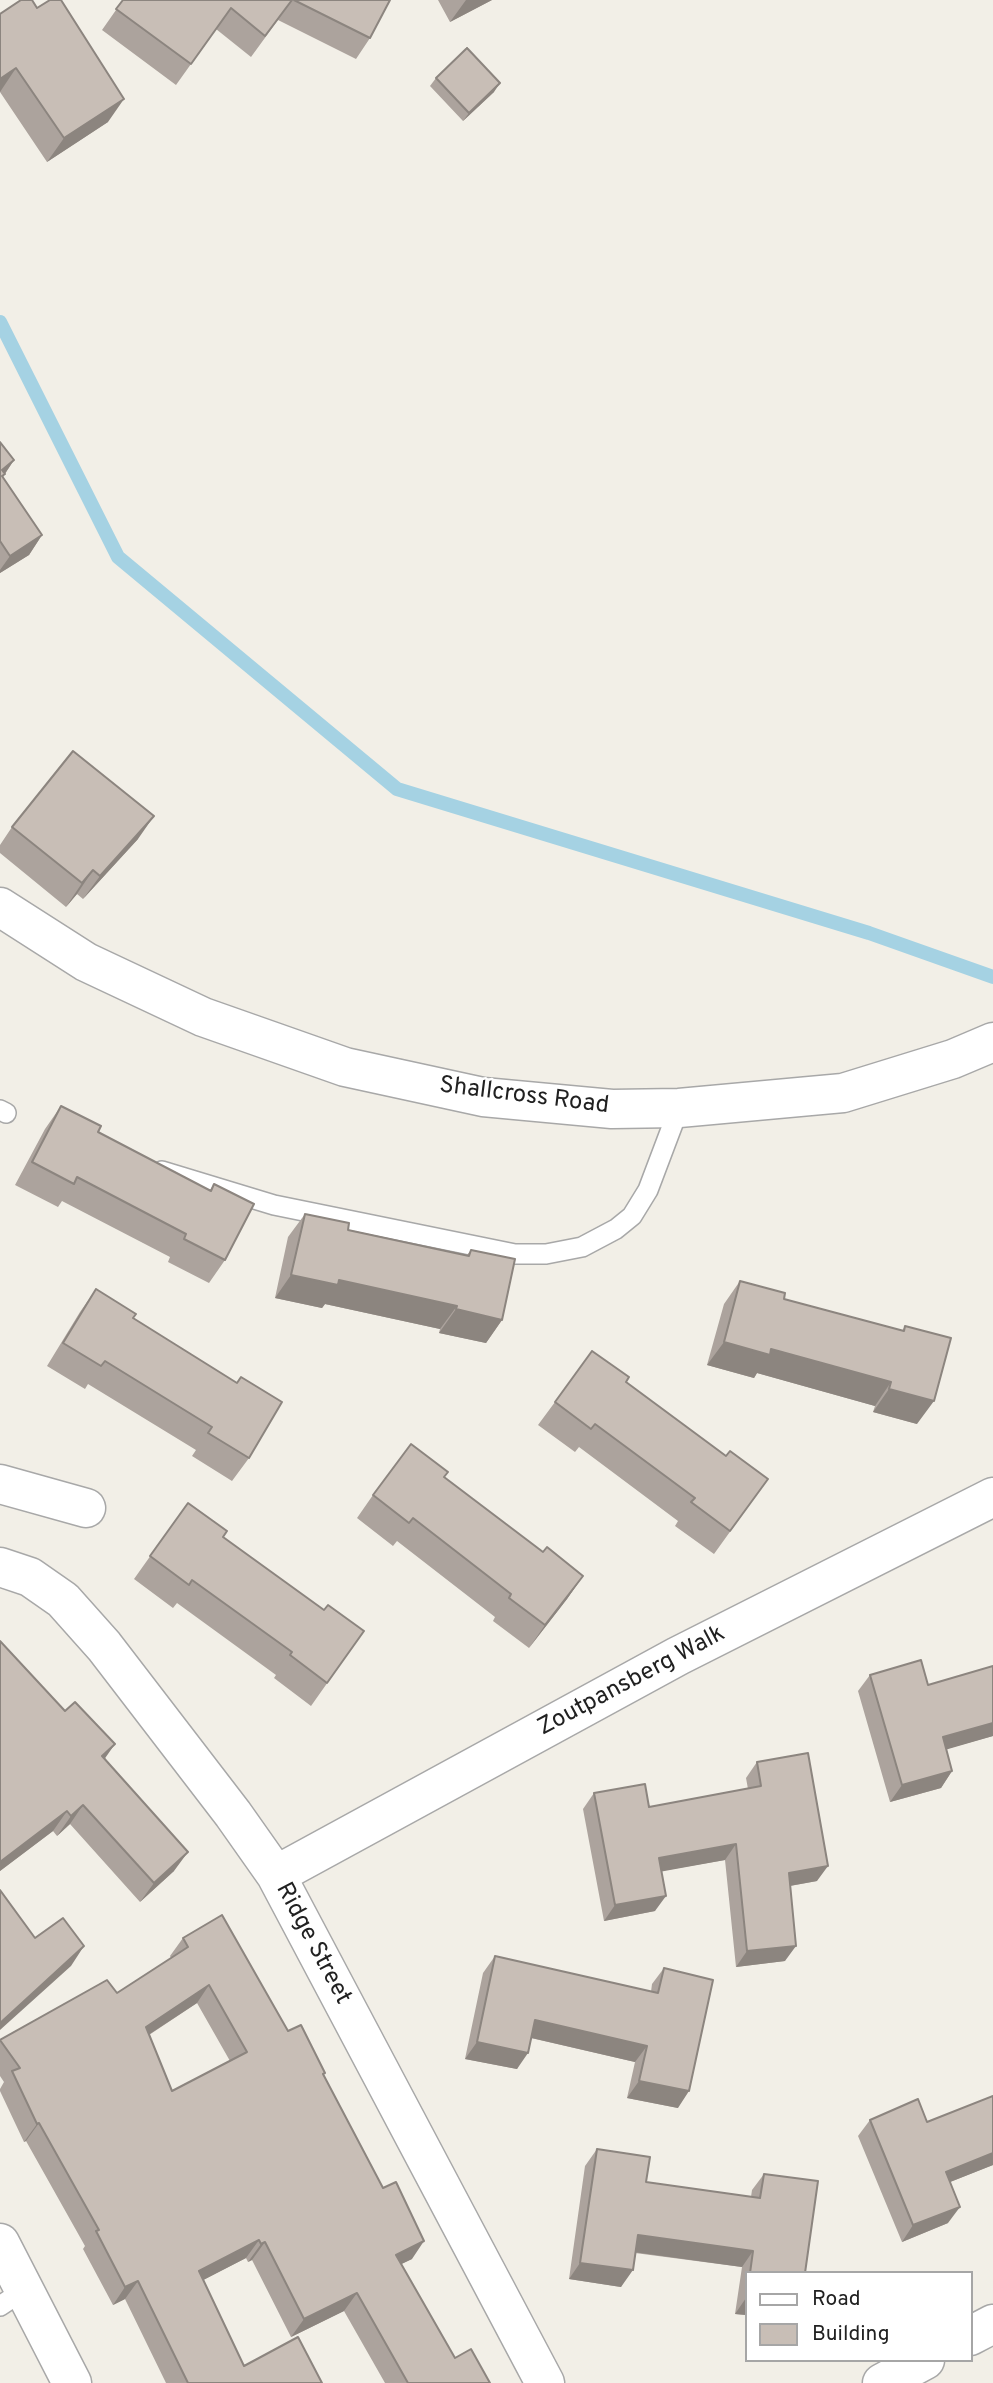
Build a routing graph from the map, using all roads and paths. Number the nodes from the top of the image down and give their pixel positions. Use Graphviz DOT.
graph roads {
  1 [pos="0,907"];
  2 [pos="993,1042"];
  3 [pos="679,1108"];
  4 [pos="148,1167"];
  5 [pos="0,1484"];
  6 [pos="993,1497"];
  7 [pos="86,1508"];
  8 [pos="0,1567"];
  9 [pos="276,1875"];
  10 [pos="0,2243"];
  11 [pos="12,2298"];
  12 [pos="993,2325"];
  13 [pos="972,2335"];
  14 [pos="921,2362"];
  15 [pos="72,2383"];
  16 [pos="545,2383"];
  17 [pos="881,2383"];
  1 -- 3 [label="street, Shallcross Road"];
  2 -- 3 [label="street, Shallcross Road"];
  3 -- 4 [label="lane"];
  5 -- 7 [label="street"];
  6 -- 9 [label="street, Zoutpansberg Walk"];
  8 -- 9 [label="street, Ridge Street"];
  9 -- 16 [label="street, Ridge Street"];
  10 -- 11 [label="street"];
  11 -- 15 [label="street"];
  12 -- 13 [label="street"];
  14 -- 17 [label="street"];
}
